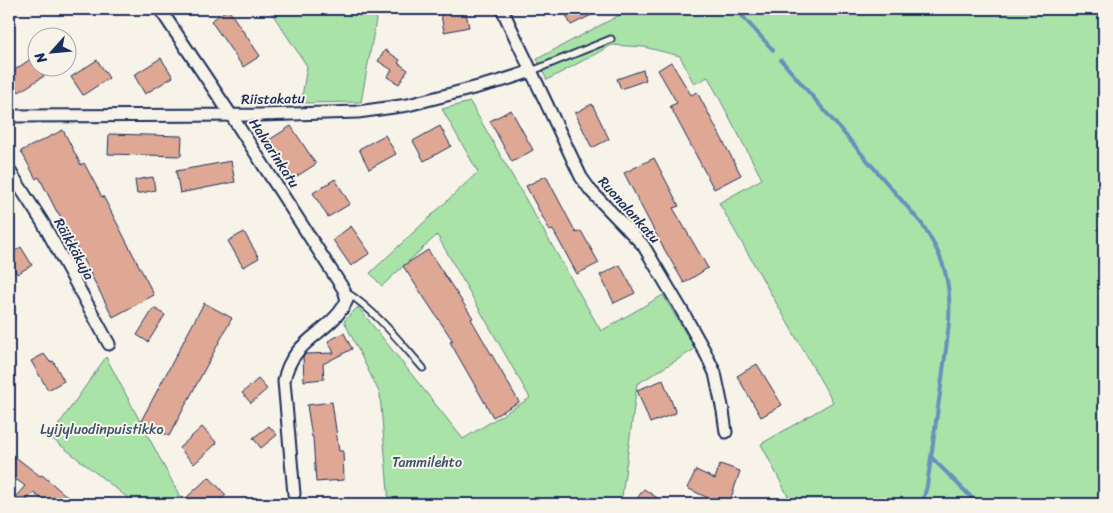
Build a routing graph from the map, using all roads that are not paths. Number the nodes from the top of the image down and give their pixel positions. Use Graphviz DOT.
graph roads {
  1 [pos="160,9"];
  2 [pos="502,9"];
  3 [pos="611,39"];
  4 [pos="532,71"];
  5 [pos="231,115"];
  6 [pos="9,116"];
  7 [pos="9,170"];
  8 [pos="344,290"];
  9 [pos="109,344"];
  10 [pos="424,368"];
  11 [pos="726,432"];
  12 [pos="294,494"];
  1 -- 5 [label="street, Halvarinkatu"];
  2 -- 4 [label="street, Ruonalankatu"];
  3 -- 4 [label="lane"];
  4 -- 5 [label="street, Riistakatu"];
  4 -- 11 [label="street, Ruonalankatu"];
  5 -- 6 [label="street, Riistakatu"];
  5 -- 8 [label="street, Halvarinkatu"];
  7 -- 9 [label="street, Räikkäkuja"];
  8 -- 10 [label="lane"];
  8 -- 12 [label="street"];
}
